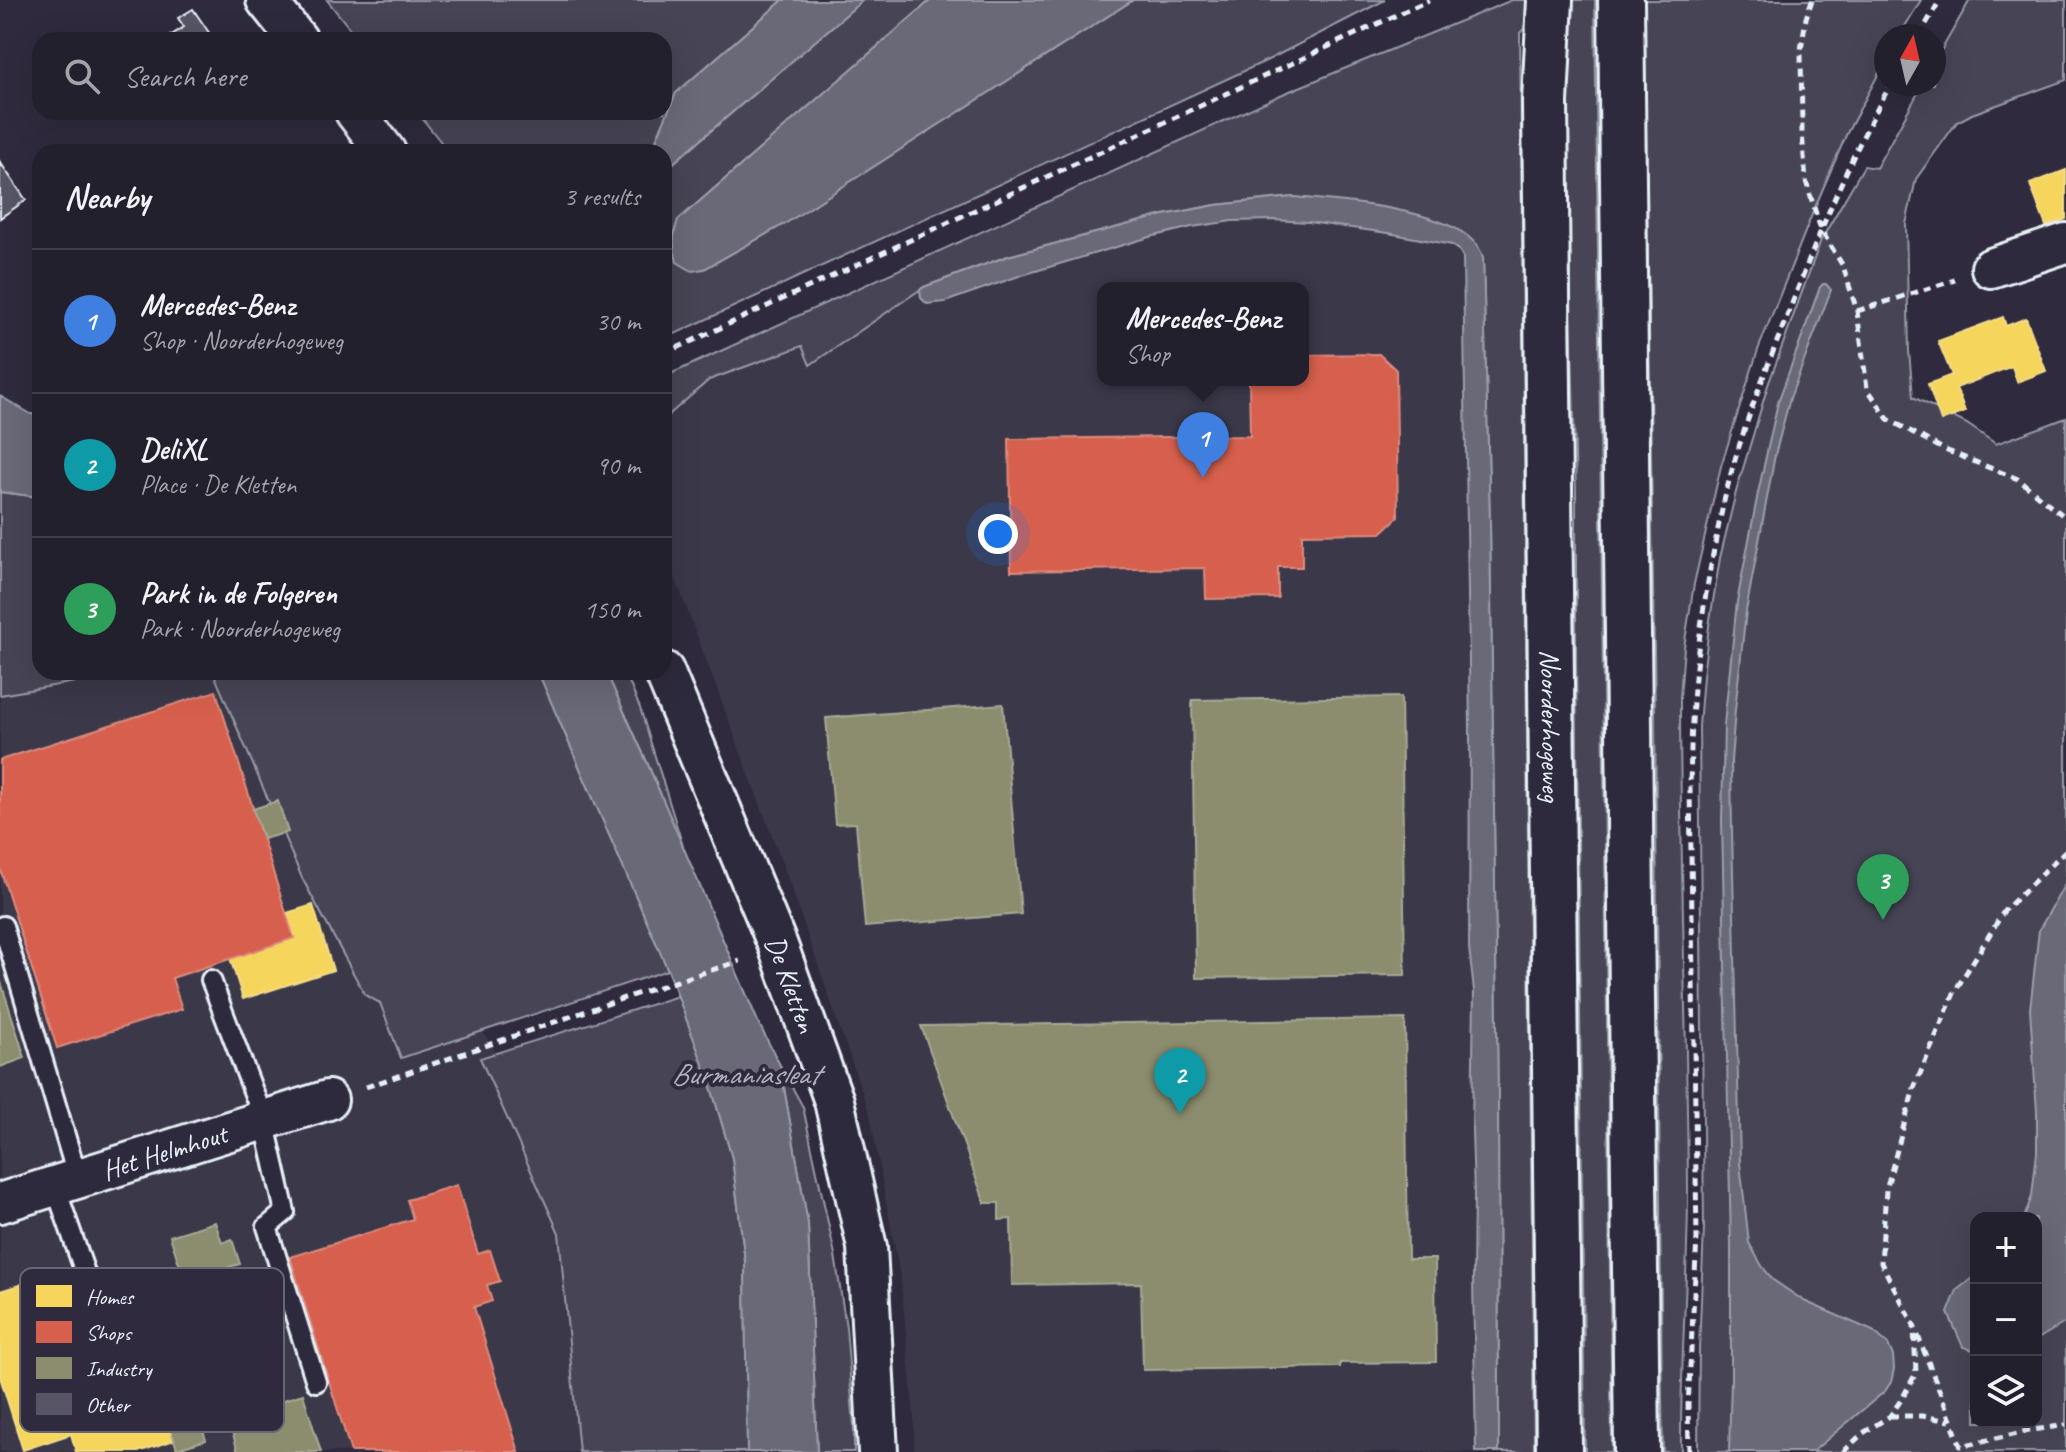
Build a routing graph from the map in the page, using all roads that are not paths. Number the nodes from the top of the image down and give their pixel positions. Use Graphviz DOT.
graph roads {
  1 [pos="266,0"];
  2 [pos="1550,0"];
  3 [pos="1621,0"];
  4 [pos="292,32"];
  5 [pos="361,120"];
  6 [pos="380,144"];
  7 [pos="2066,243"];
  8 [pos="1991,268"];
  9 [pos="668,680"];
  10 [pos="3,926"];
  11 [pos="211,980"];
  12 [pos="328,1100"];
  13 [pos="264,1120"];
  14 [pos="66,1182"];
  15 [pos="0,1203"];
  16 [pos="86,1268"];
  17 [pos="280,1268"];
  18 [pos="284,1281"];
  19 [pos="316,1382"];
  20 [pos="878,1452"];
  21 [pos="1559,1452"];
  22 [pos="1637,1452"];
  1 -- 4 [label="street"];
  2 -- 21 [label="main road, Noorderhogeweg"];
  3 -- 22 [label="main road"];
  5 -- 6 [label="street"];
  7 -- 8 [label="street"];
  9 -- 20 [label="street, De Kletten"];
  10 -- 14 [label="lane"];
  11 -- 13 [label="lane"];
  12 -- 13 [label="street, Het Helmhout"];
  13 -- 14 [label="street, Het Helmhout"];
  13 -- 17 [label="lane"];
  14 -- 15 [label="street, Het Helmhout"];
  14 -- 16 [label="lane"];
  18 -- 19 [label="lane"];
}
